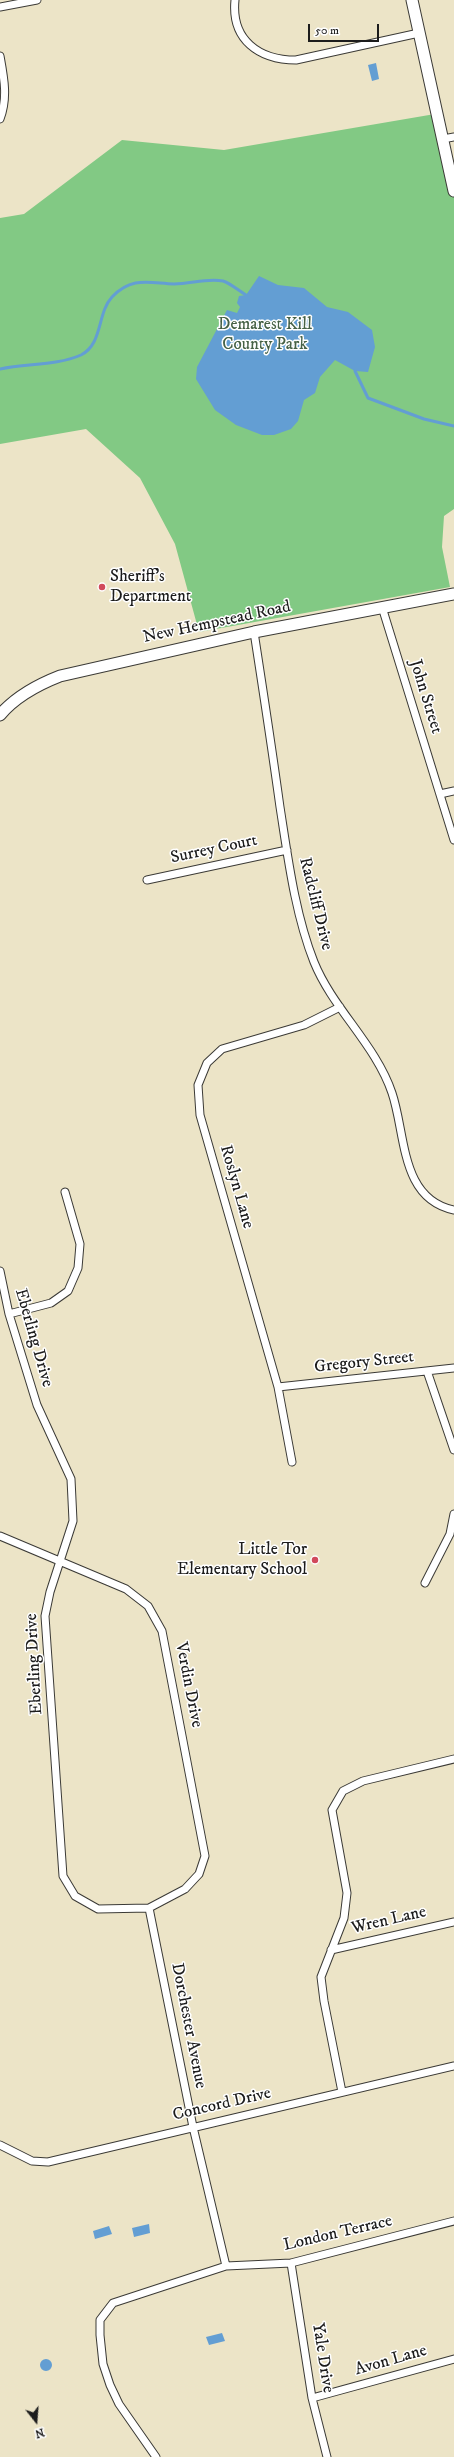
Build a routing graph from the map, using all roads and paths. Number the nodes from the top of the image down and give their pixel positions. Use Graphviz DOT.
graph roads {
  1 [pos="37,0"];
  2 [pos="235,0"];
  3 [pos="412,0"];
  4 [pos="0,7"];
  5 [pos="419,33"];
  6 [pos="0,56"];
  7 [pos="0,119"];
  8 [pos="454,137"];
  9 [pos="442,139"];
  10 [pos="454,191"];
  11 [pos="454,594"];
  12 [pos="382,607"];
  13 [pos="254,632"];
  14 [pos="0,715"];
  15 [pos="454,791"];
  16 [pos="440,794"];
  17 [pos="454,840"];
  18 [pos="287,850"];
  19 [pos="147,880"];
  20 [pos="340,1007"];
  21 [pos="66,1192"];
  22 [pos="454,1210"];
  23 [pos="0,1271"];
  24 [pos="9,1314"];
  25 [pos="454,1368"];
  26 [pos="427,1371"];
  27 [pos="278,1388"];
  28 [pos="454,1450"];
  29 [pos="292,1462"];
  30 [pos="454,1514"];
  31 [pos="0,1536"];
  32 [pos="59,1561"];
  33 [pos="425,1583"];
  34 [pos="454,1759"];
  35 [pos="149,1908"];
  36 [pos="454,1922"];
  37 [pos="331,1950"];
  38 [pos="454,2066"];
  39 [pos="342,2092"];
  40 [pos="193,2127"];
  41 [pos="0,2145"];
  42 [pos="454,2221"];
  43 [pos="291,2263"];
  44 [pos="226,2266"];
  45 [pos="454,2359"];
  46 [pos="312,2398"];
  47 [pos="156,2457"];
  48 [pos="327,2457"];
  1 -- 4 [label="street"];
  2 -- 5 [label="street"];
  3 -- 5 [label="street"];
  5 -- 9 [label="street"];
  6 -- 7 [label="street"];
  8 -- 9 [label="street"];
  9 -- 10 [label="street"];
  11 -- 12 [label="street, New Hempstead Road"];
  12 -- 13 [label="street, New Hempstead Road"];
  12 -- 16 [label="street, John Street"];
  13 -- 14 [label="street, New Hempstead Road"];
  13 -- 18 [label="street, Radcliff Drive"];
  15 -- 16 [label="street"];
  16 -- 17 [label="street, John Street"];
  18 -- 19 [label="street, Surrey Court"];
  18 -- 20 [label="street, Radcliff Drive"];
  20 -- 22 [label="street, Radcliff Drive"];
  20 -- 27 [label="street, Roslyn Lane"];
  21 -- 24 [label="street"];
  23 -- 24 [label="street, Eberling Drive"];
  24 -- 32 [label="street, Eberling Drive"];
  25 -- 26 [label="street, Gregory Street"];
  26 -- 27 [label="street, Gregory Street"];
  26 -- 28 [label="street"];
  27 -- 29 [label="street, Roslyn Lane"];
  30 -- 33 [label="street"];
  31 -- 32 [label="street, Verdin Drive"];
  32 -- 35 [label="street, Eberling Drive"];
  32 -- 35 [label="street, Verdin Drive"];
  34 -- 37 [label="street"];
  35 -- 40 [label="street, Dorchester Avenue"];
  36 -- 37 [label="street, Wren Lane"];
  37 -- 39 [label="street"];
  38 -- 39 [label="street, Concord Drive"];
  39 -- 40 [label="street, Concord Drive"];
  40 -- 41 [label="street, Concord Drive"];
  40 -- 44 [label="street, Dorchester Avenue"];
  42 -- 43 [label="street, London Terrace"];
  43 -- 44 [label="street, London Terrace"];
  43 -- 46 [label="street, Yale Drive"];
  44 -- 47 [label="street, London Terrace"];
  45 -- 46 [label="street, Avon Lane"];
  46 -- 48 [label="street, Yale Drive"];
}
